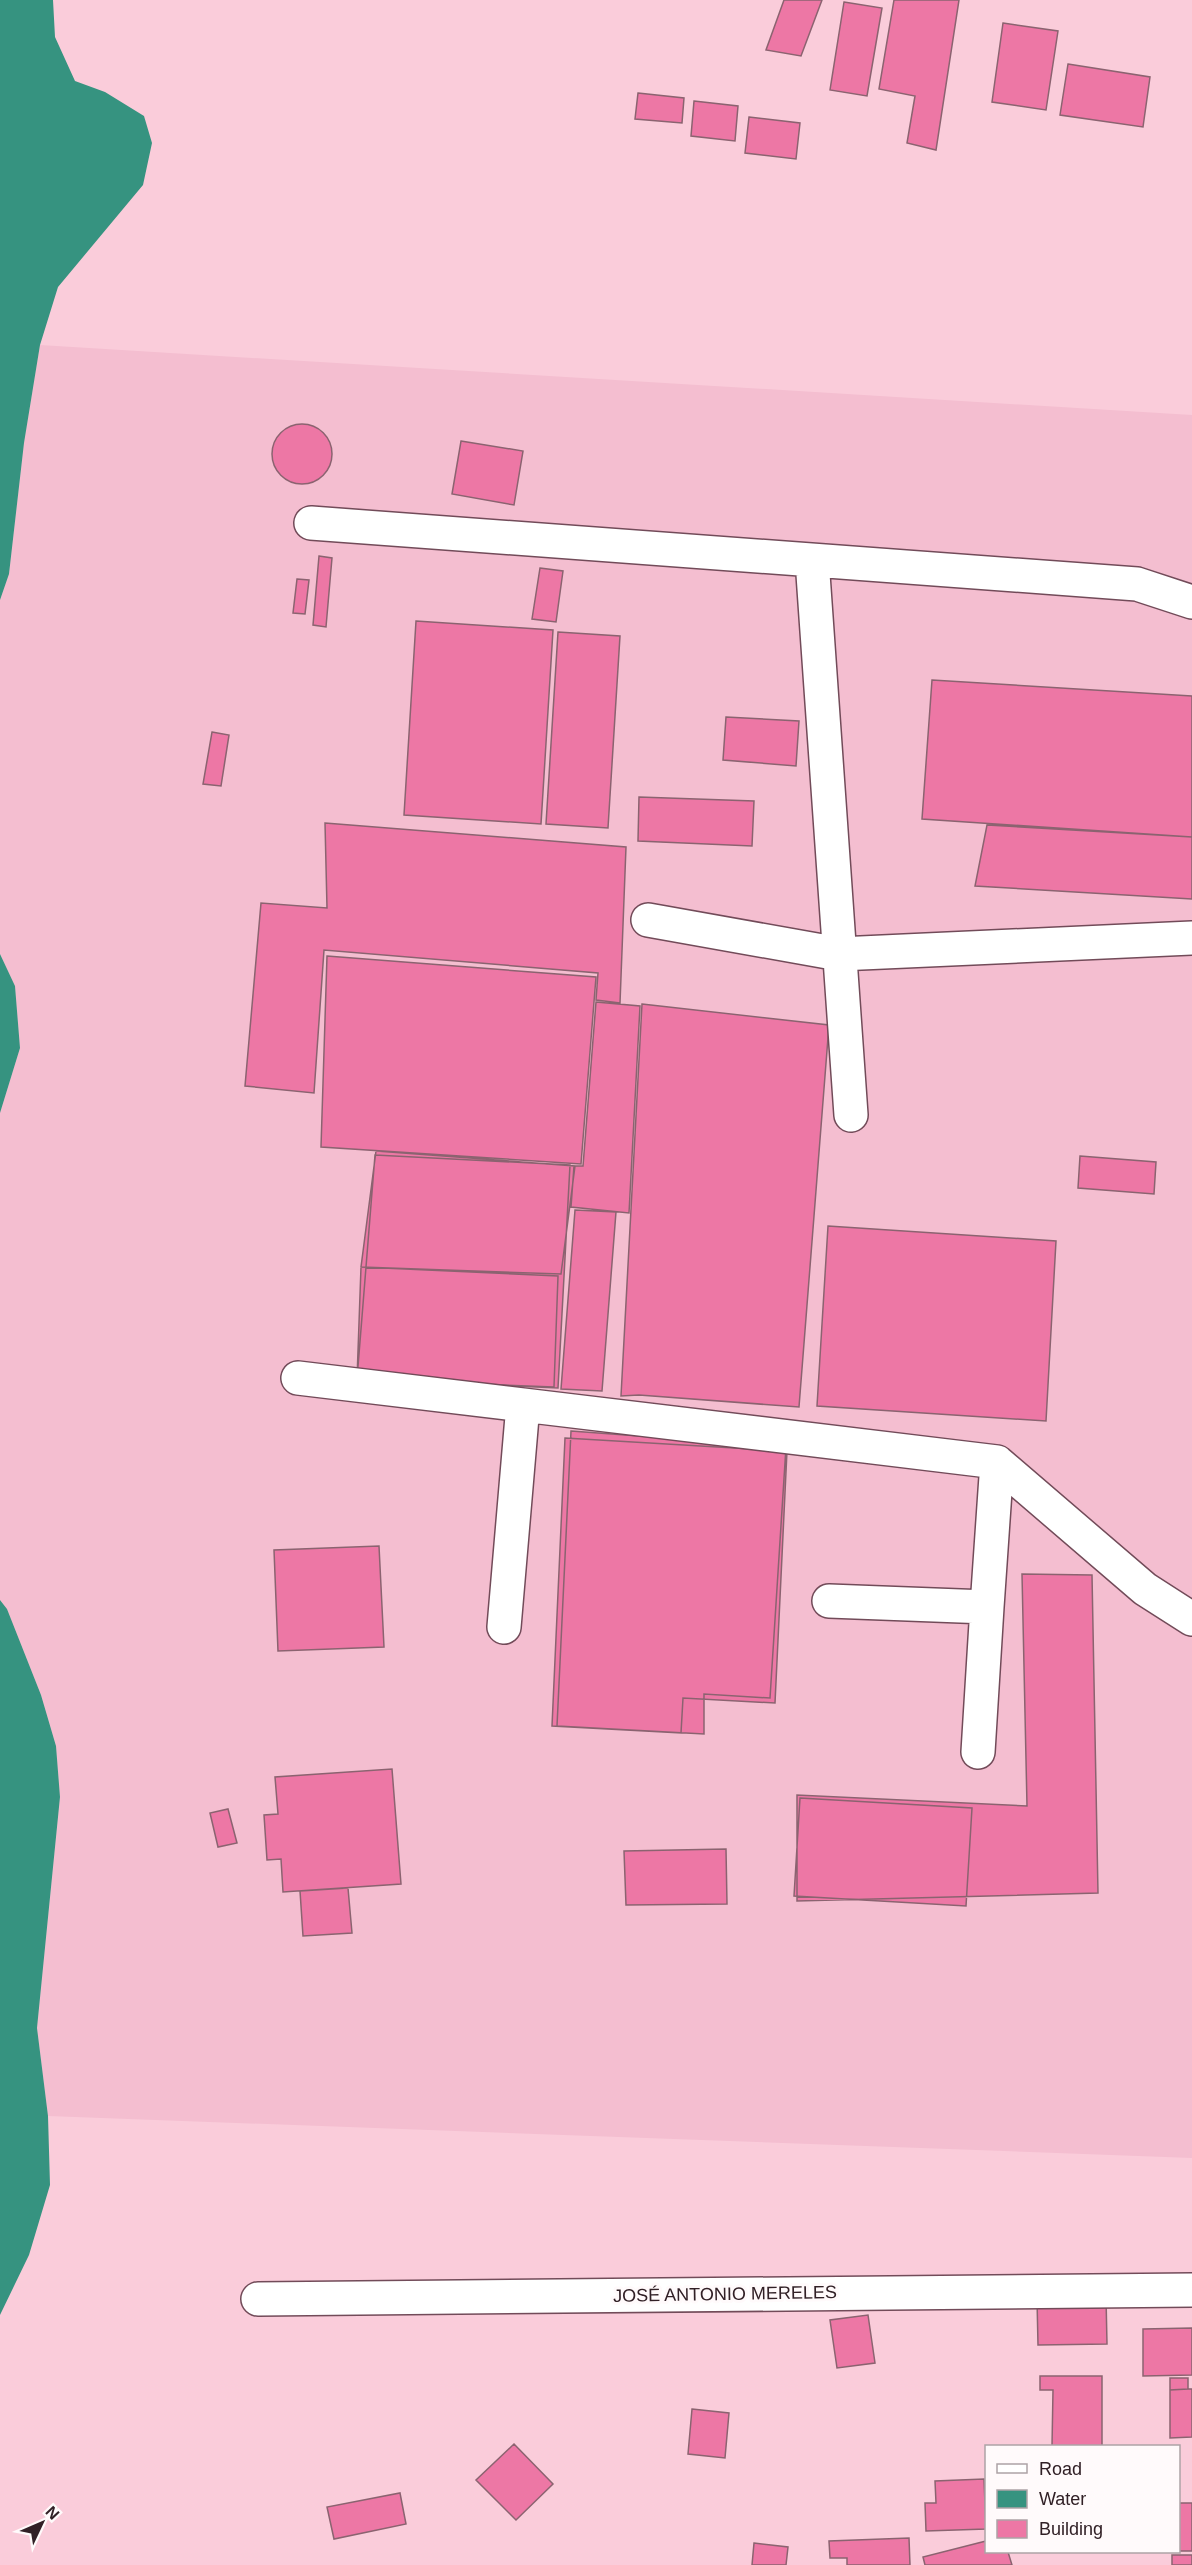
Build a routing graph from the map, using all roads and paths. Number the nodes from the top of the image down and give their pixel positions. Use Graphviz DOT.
graph roads {
  1 [pos="311,523"];
  2 [pos="812,560"];
  3 [pos="1192,602"];
  4 [pos="648,920"];
  5 [pos="1192,939"];
  6 [pos="839,954"];
  7 [pos="851,1115"];
  8 [pos="298,1378"];
  9 [pos="523,1405"];
  10 [pos="997,1462"];
  11 [pos="829,1601"];
  12 [pos="987,1607"];
  13 [pos="1192,1619"];
  14 [pos="504,1628"];
  15 [pos="978,1752"];
  16 [pos="1192,2290"];
  17 [pos="258,2299"];
  1 -- 2 [label="street"];
  2 -- 3 [label="street"];
  2 -- 6 [label="street"];
  4 -- 6 [label="street"];
  5 -- 6 [label="street"];
  6 -- 7 [label="street"];
  8 -- 9 [label="street"];
  9 -- 10 [label="street"];
  9 -- 14 [label="street"];
  10 -- 12 [label="street"];
  10 -- 13 [label="street"];
  11 -- 12 [label="street"];
  12 -- 15 [label="street"];
  16 -- 17 [label="street, JOSÉ ANTONIO MERELES"];
}
